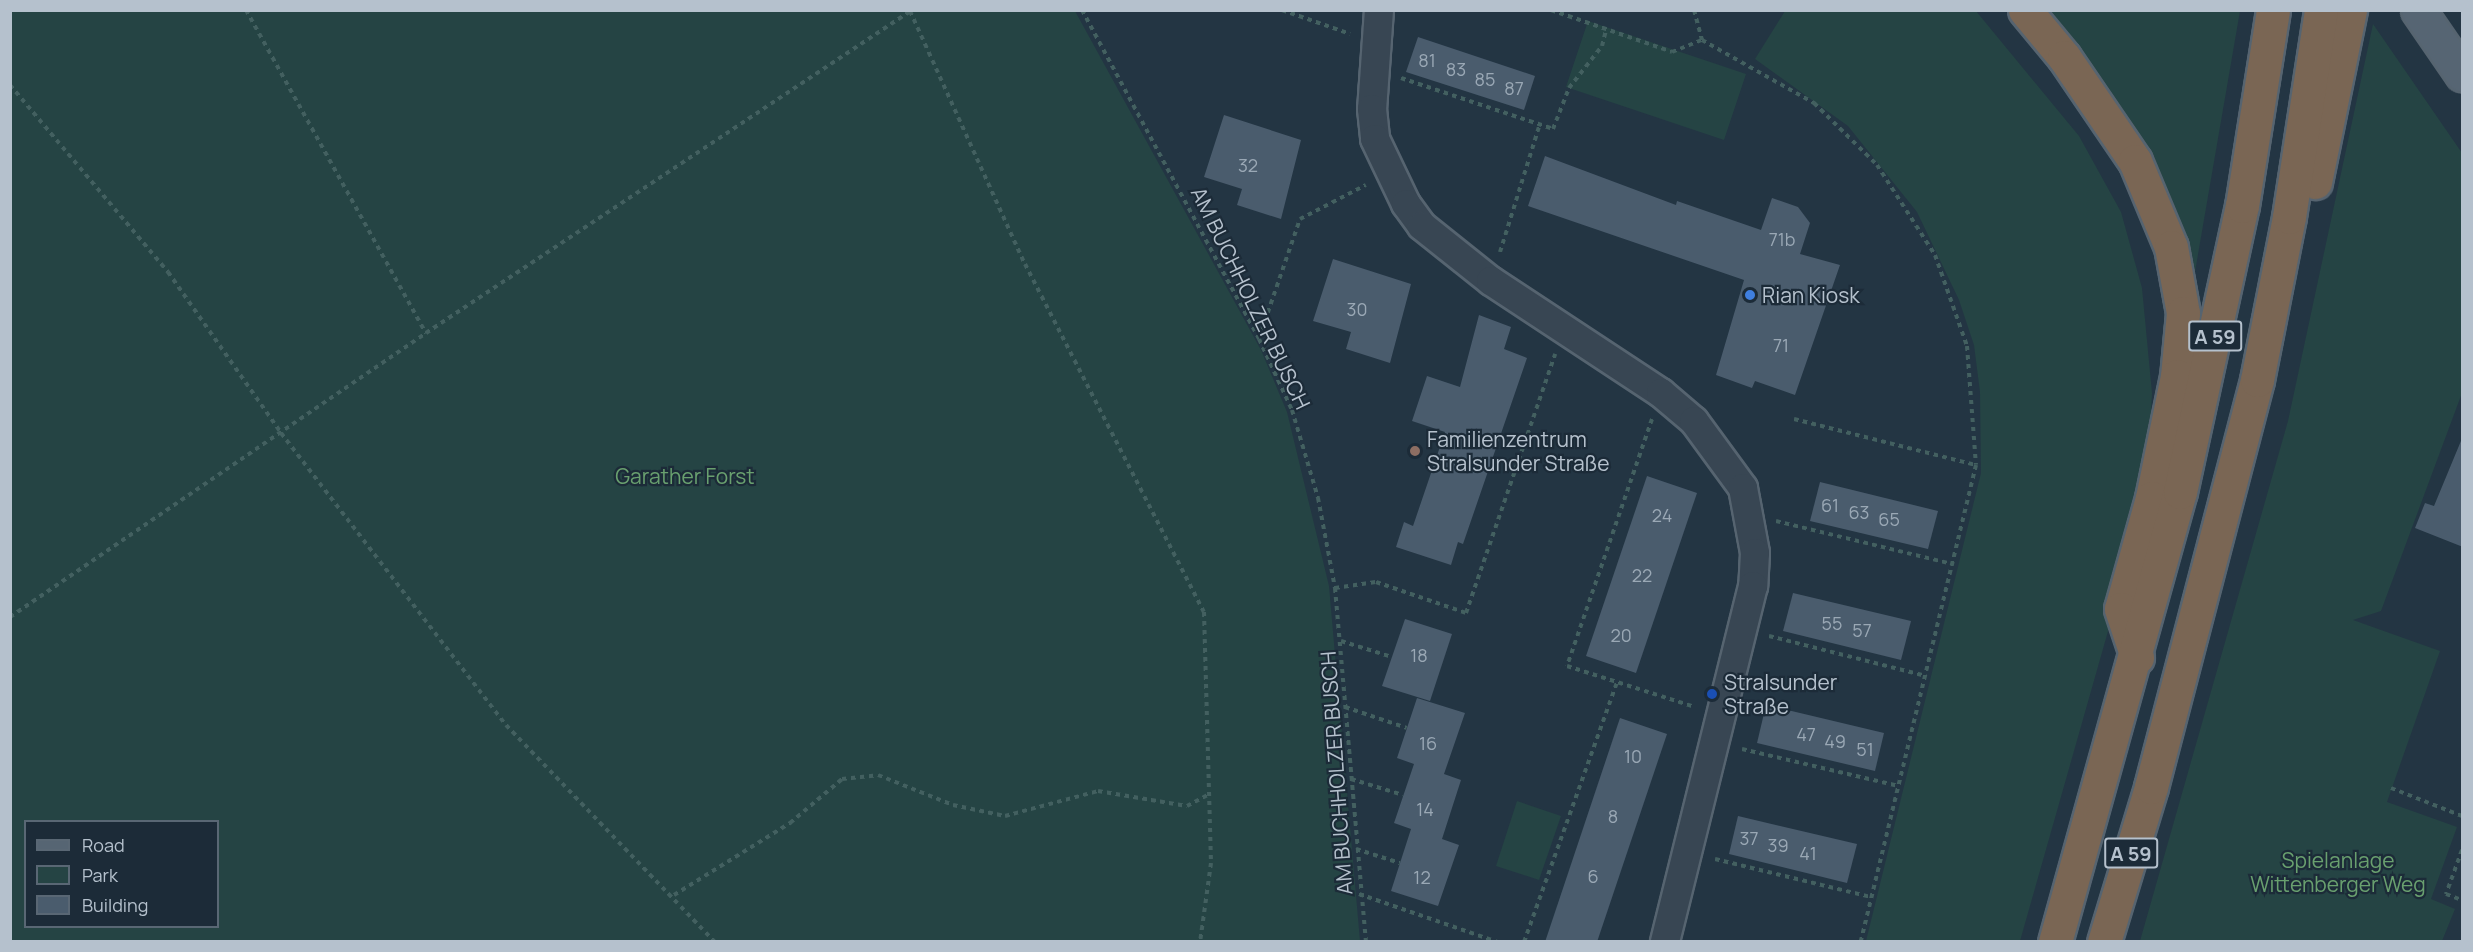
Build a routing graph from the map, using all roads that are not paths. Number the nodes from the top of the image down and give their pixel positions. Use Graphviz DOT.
graph roads {
  1 [pos="1379,10"];
  2 [pos="2025,10"];
  3 [pos="2273,10"];
  4 [pos="2418,10"];
  5 [pos="2340,12"];
  6 [pos="2463,74"];
  7 [pos="2137,657"];
  8 [pos="1665,942"];
  9 [pos="2055,942"];
  10 [pos="2104,942"];
  1 -- 8 [label="street"];
  2 -- 7 [label="highway"];
  3 -- 7 [label="highway, A 59"];
  4 -- 6 [label="main road"];
  5 -- 10 [label="highway, A 59"];
  7 -- 9 [label="highway, A 59"];
}
